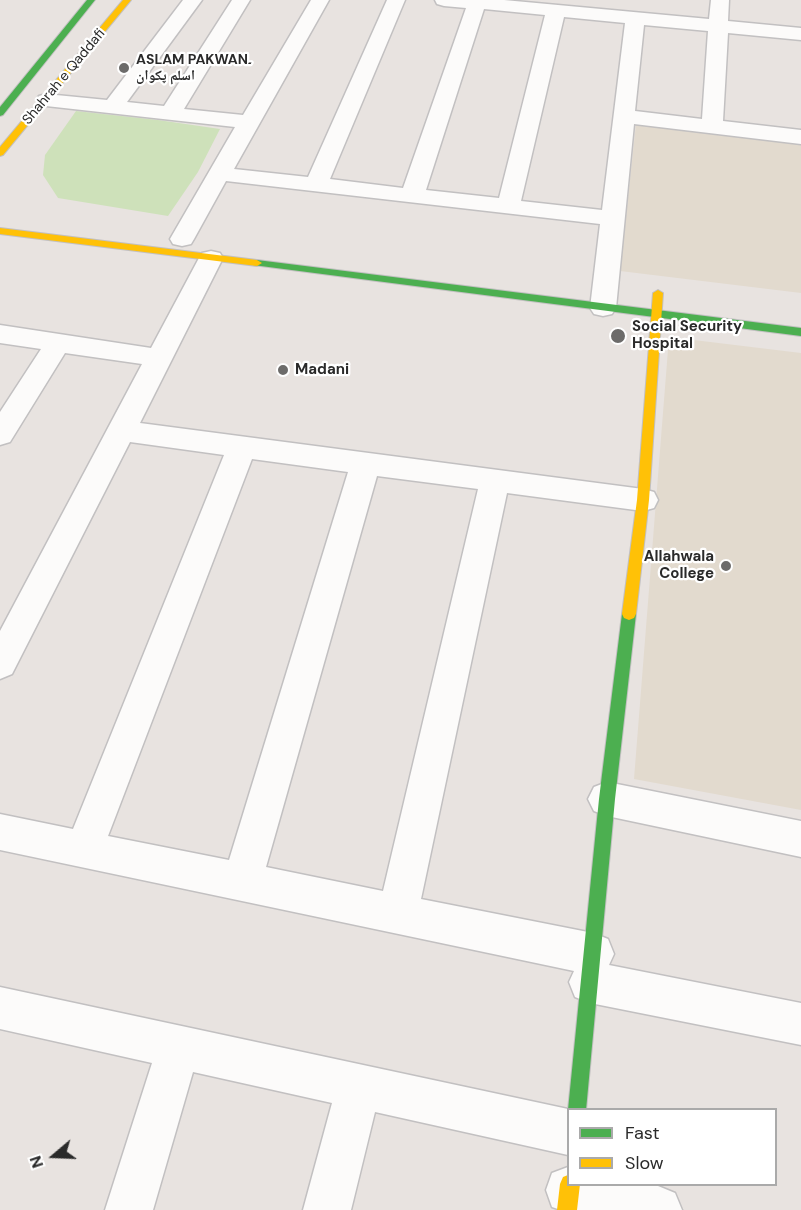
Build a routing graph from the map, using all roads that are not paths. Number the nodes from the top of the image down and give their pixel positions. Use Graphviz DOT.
graph roads {
  1 [pos="91,0"];
  2 [pos="127,0"];
  3 [pos="193,0"];
  4 [pos="241,0"];
  5 [pos="320,0"];
  6 [pos="396,0"];
  7 [pos="444,0"];
  8 [pos="720,0"];
  9 [pos="477,3"];
  10 [pos="556,10"];
  11 [pos="635,18"];
  12 [pos="718,26"];
  13 [pos="801,34"];
  14 [pos="46,100"];
  15 [pos="113,108"];
  16 [pos="1,111"];
  17 [pos="170,114"];
  18 [pos="624,116"];
  19 [pos="249,122"];
  20 [pos="712,126"];
  21 [pos="801,137"];
  22 [pos="0,153"];
  23 [pos="221,174"];
  24 [pos="316,185"];
  25 [pos="412,196"];
  26 [pos="508,207"];
  27 [pos="613,219"];
  28 [pos="0,231"];
  29 [pos="189,244"];
  30 [pos="658,293"];
  31 [pos="603,308"];
  32 [pos="657,314"];
  33 [pos="801,332"];
  34 [pos="0,334"];
  35 [pos="58,343"];
  36 [pos="160,358"];
  37 [pos="121,431"];
  38 [pos="0,435"];
  39 [pos="242,447"];
  40 [pos="366,463"];
  41 [pos="495,480"];
  42 [pos="643,500"];
  43 [pos="0,664"];
  44 [pos="607,799"];
  45 [pos="0,832"];
  46 [pos="801,839"];
  47 [pos="84,849"];
  48 [pos="242,881"];
  49 [pos="398,913"];
  50 [pos="591,968"];
  51 [pos="3,1015"];
  52 [pos="801,1023"];
  53 [pos="179,1047"];
  54 [pos="359,1086"];
  55 [pos="577,1108"];
  56 [pos="567,1132"];
  57 [pos="569,1195"];
  58 [pos="129,1210"];
  59 [pos="327,1210"];
  60 [pos="658,1210"];
  1 -- 16 [label="main road, Shahrah e Qaddafi"];
  2 -- 14 [label="main road, Shahrah e Qaddafi"];
  3 -- 15 [label="street"];
  4 -- 17 [label="street"];
  5 -- 19 [label="street"];
  6 -- 24 [label="street"];
  7 -- 9 [label="street"];
  8 -- 12 [label="street"];
  9 -- 10 [label="street"];
  9 -- 25 [label="street"];
  10 -- 11 [label="street"];
  10 -- 26 [label="street"];
  11 -- 12 [label="street"];
  11 -- 18 [label="street"];
  12 -- 13 [label="street"];
  12 -- 20 [label="street"];
  14 -- 15 [label="street"];
  14 -- 22 [label="main road, Shahrah e Qaddafi"];
  15 -- 17 [label="street"];
  17 -- 19 [label="street"];
  18 -- 20 [label="street"];
  18 -- 27 [label="street"];
  19 -- 23 [label="street"];
  20 -- 21 [label="street"];
  23 -- 24 [label="street"];
  23 -- 29 [label="street"];
  24 -- 25 [label="street"];
  25 -- 26 [label="street"];
  26 -- 27 [label="street"];
  27 -- 31 [label="street"];
  28 -- 29 [label="main road"];
  29 -- 31 [label="main road"];
  29 -- 36 [label="street"];
  30 -- 32 [label="main road"];
  31 -- 32 [label="main road"];
  32 -- 33 [label="main road"];
  32 -- 42 [label="main road"];
  34 -- 35 [label="street"];
  35 -- 36 [label="street"];
  35 -- 38 [label="street"];
  36 -- 37 [label="street"];
  37 -- 39 [label="street"];
  37 -- 43 [label="street"];
  39 -- 40 [label="street"];
  39 -- 47 [label="street"];
  40 -- 41 [label="street"];
  40 -- 48 [label="street"];
  41 -- 42 [label="street"];
  41 -- 49 [label="street"];
  42 -- 44 [label="main road"];
  44 -- 46 [label="street"];
  44 -- 50 [label="main road"];
  45 -- 47 [label="street"];
  47 -- 48 [label="street"];
  48 -- 49 [label="street"];
  49 -- 50 [label="street"];
  50 -- 52 [label="street"];
  50 -- 55 [label="main road"];
  51 -- 53 [label="street"];
  53 -- 54 [label="street"];
  53 -- 58 [label="street"];
  54 -- 56 [label="street"];
  54 -- 59 [label="street"];
  57 -- 60 [label="street"];
}
